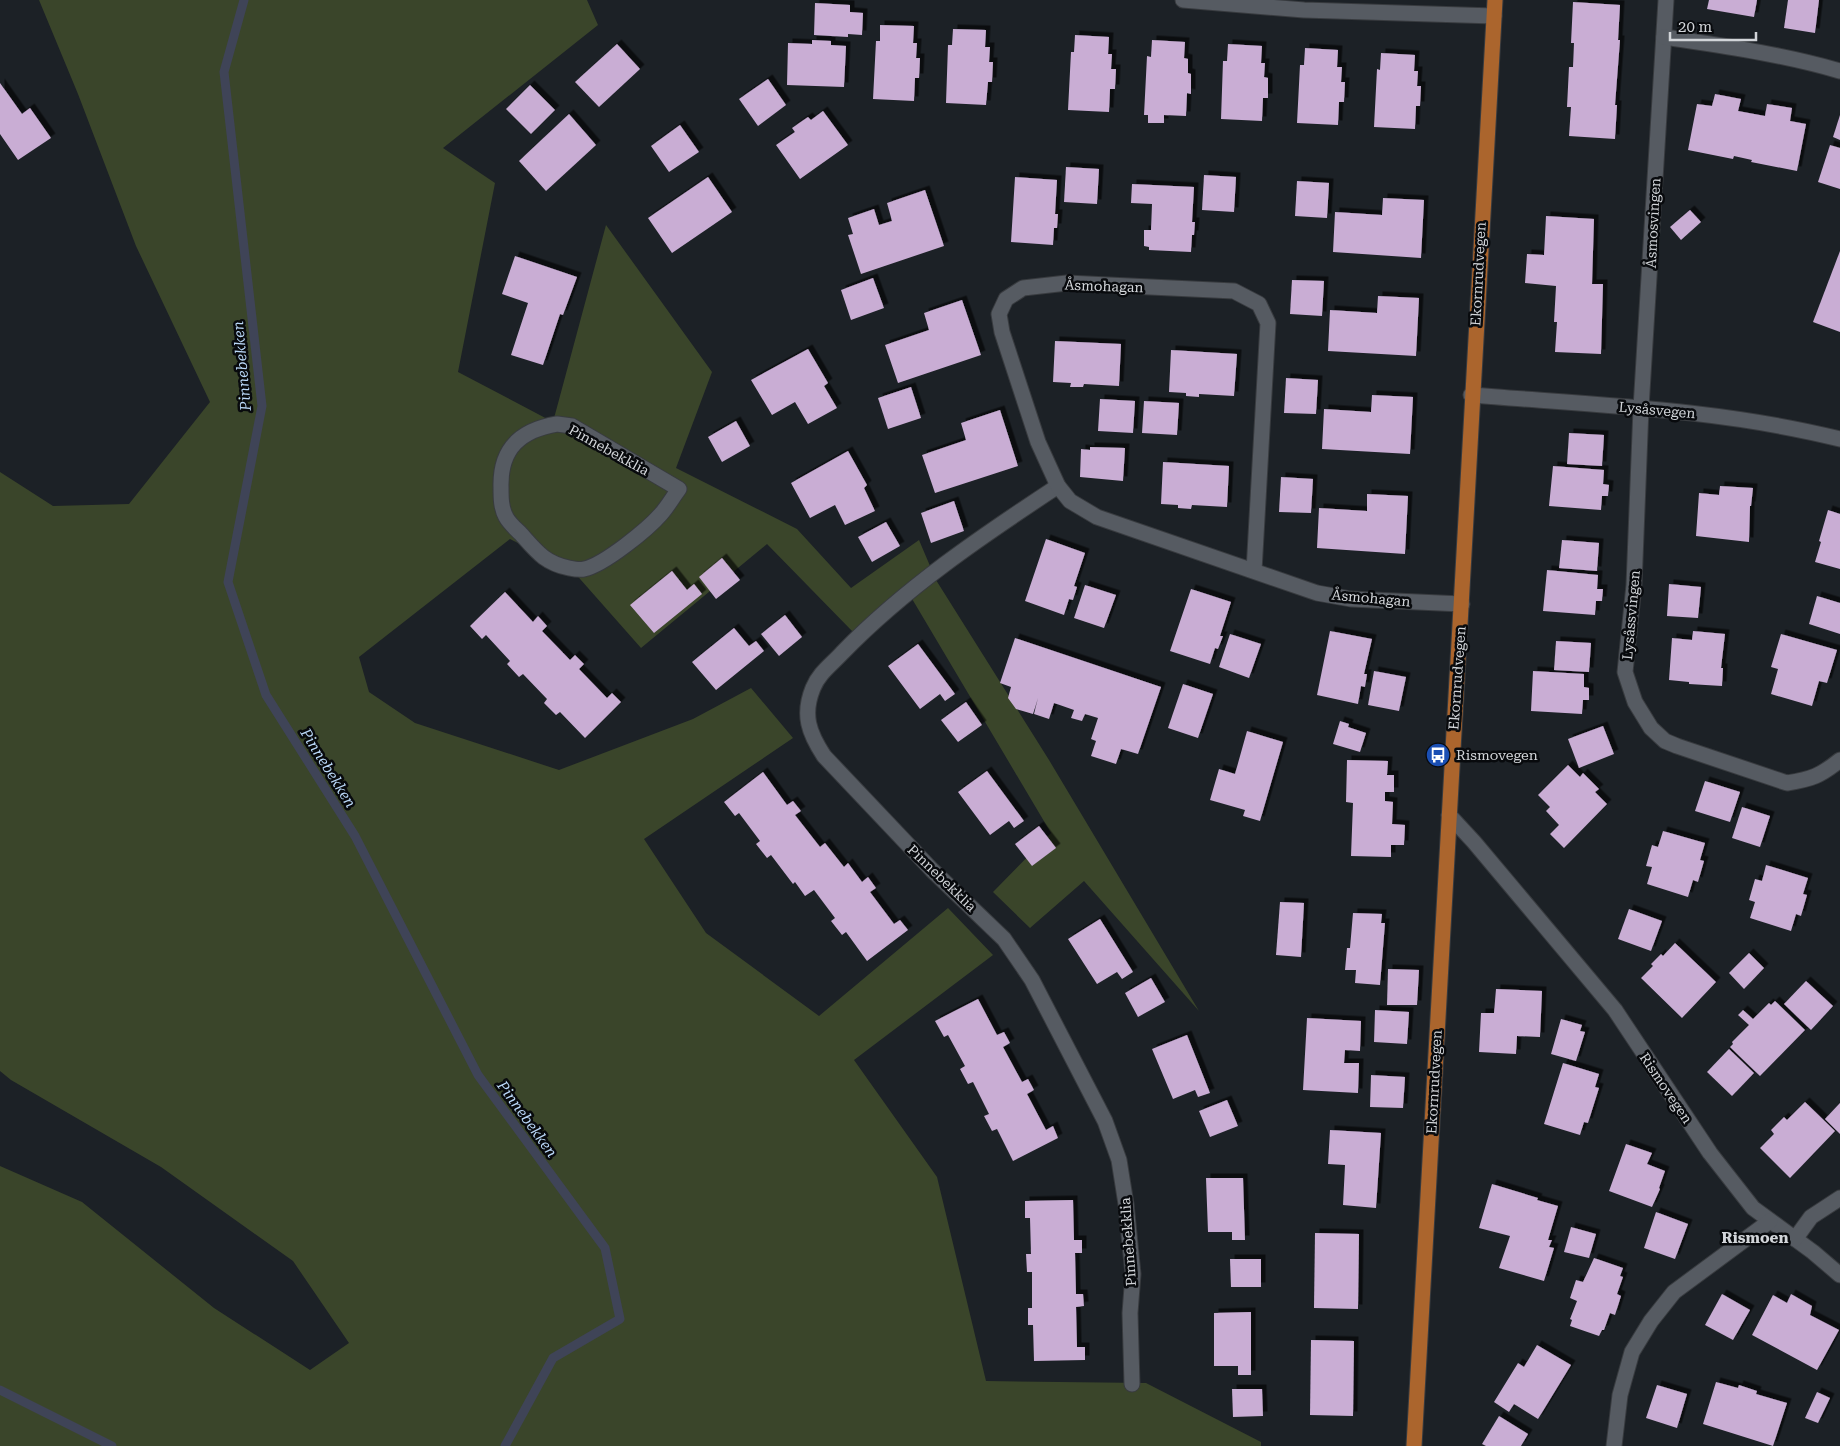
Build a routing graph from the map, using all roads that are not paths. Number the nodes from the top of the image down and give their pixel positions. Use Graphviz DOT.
graph roads {
  1 [pos="1183,0"];
  2 [pos="1495,0"];
  3 [pos="1666,0"];
  4 [pos="1494,16"];
  5 [pos="1664,37"];
  6 [pos="1840,71"];
  7 [pos="1472,395"];
  8 [pos="1642,408"];
  9 [pos="1840,439"];
  10 [pos="1058,486"];
  11 [pos="679,489"];
  12 [pos="1254,571"];
  13 [pos="1462,604"];
  14 [pos="1840,760"];
  15 [pos="1449,815"];
  16 [pos="1840,1198"];
  17 [pos="1770,1221"];
  18 [pos="1795,1239"];
  19 [pos="1840,1275"];
  20 [pos="1132,1384"];
  21 [pos="1414,1446"];
  22 [pos="1614,1446"];
  1 -- 4 [label="street"];
  2 -- 4 [label="main road, Ekornrudvegen"];
  3 -- 5 [label="street, Åsmosvingen"];
  4 -- 7 [label="main road, Ekornrudvegen"];
  5 -- 6 [label="street"];
  5 -- 8 [label="street, Åsmosvingen"];
  7 -- 8 [label="street, Lysåsvegen"];
  7 -- 13 [label="main road, Ekornrudvegen"];
  8 -- 9 [label="street, Lysåsvegen"];
  8 -- 14 [label="street, Lysåssvingen"];
  10 -- 12 [label="street, Åsmohagan"];
  10 -- 12 [label="street, Åsmohagan"];
  10 -- 20 [label="street, Pinnebekklia"];
  11 -- 11 [label="street, Pinnebekklia"];
  12 -- 13 [label="street, Åsmohagan"];
  13 -- 15 [label="main road, Ekornrudvegen"];
  15 -- 17 [label="street, Rismovegen"];
  15 -- 21 [label="main road, Ekornrudvegen"];
  16 -- 18 [label="street"];
  17 -- 18 [label="street, Rismovegen"];
  17 -- 22 [label="street"];
  18 -- 19 [label="street, Rismovegen"];
}
